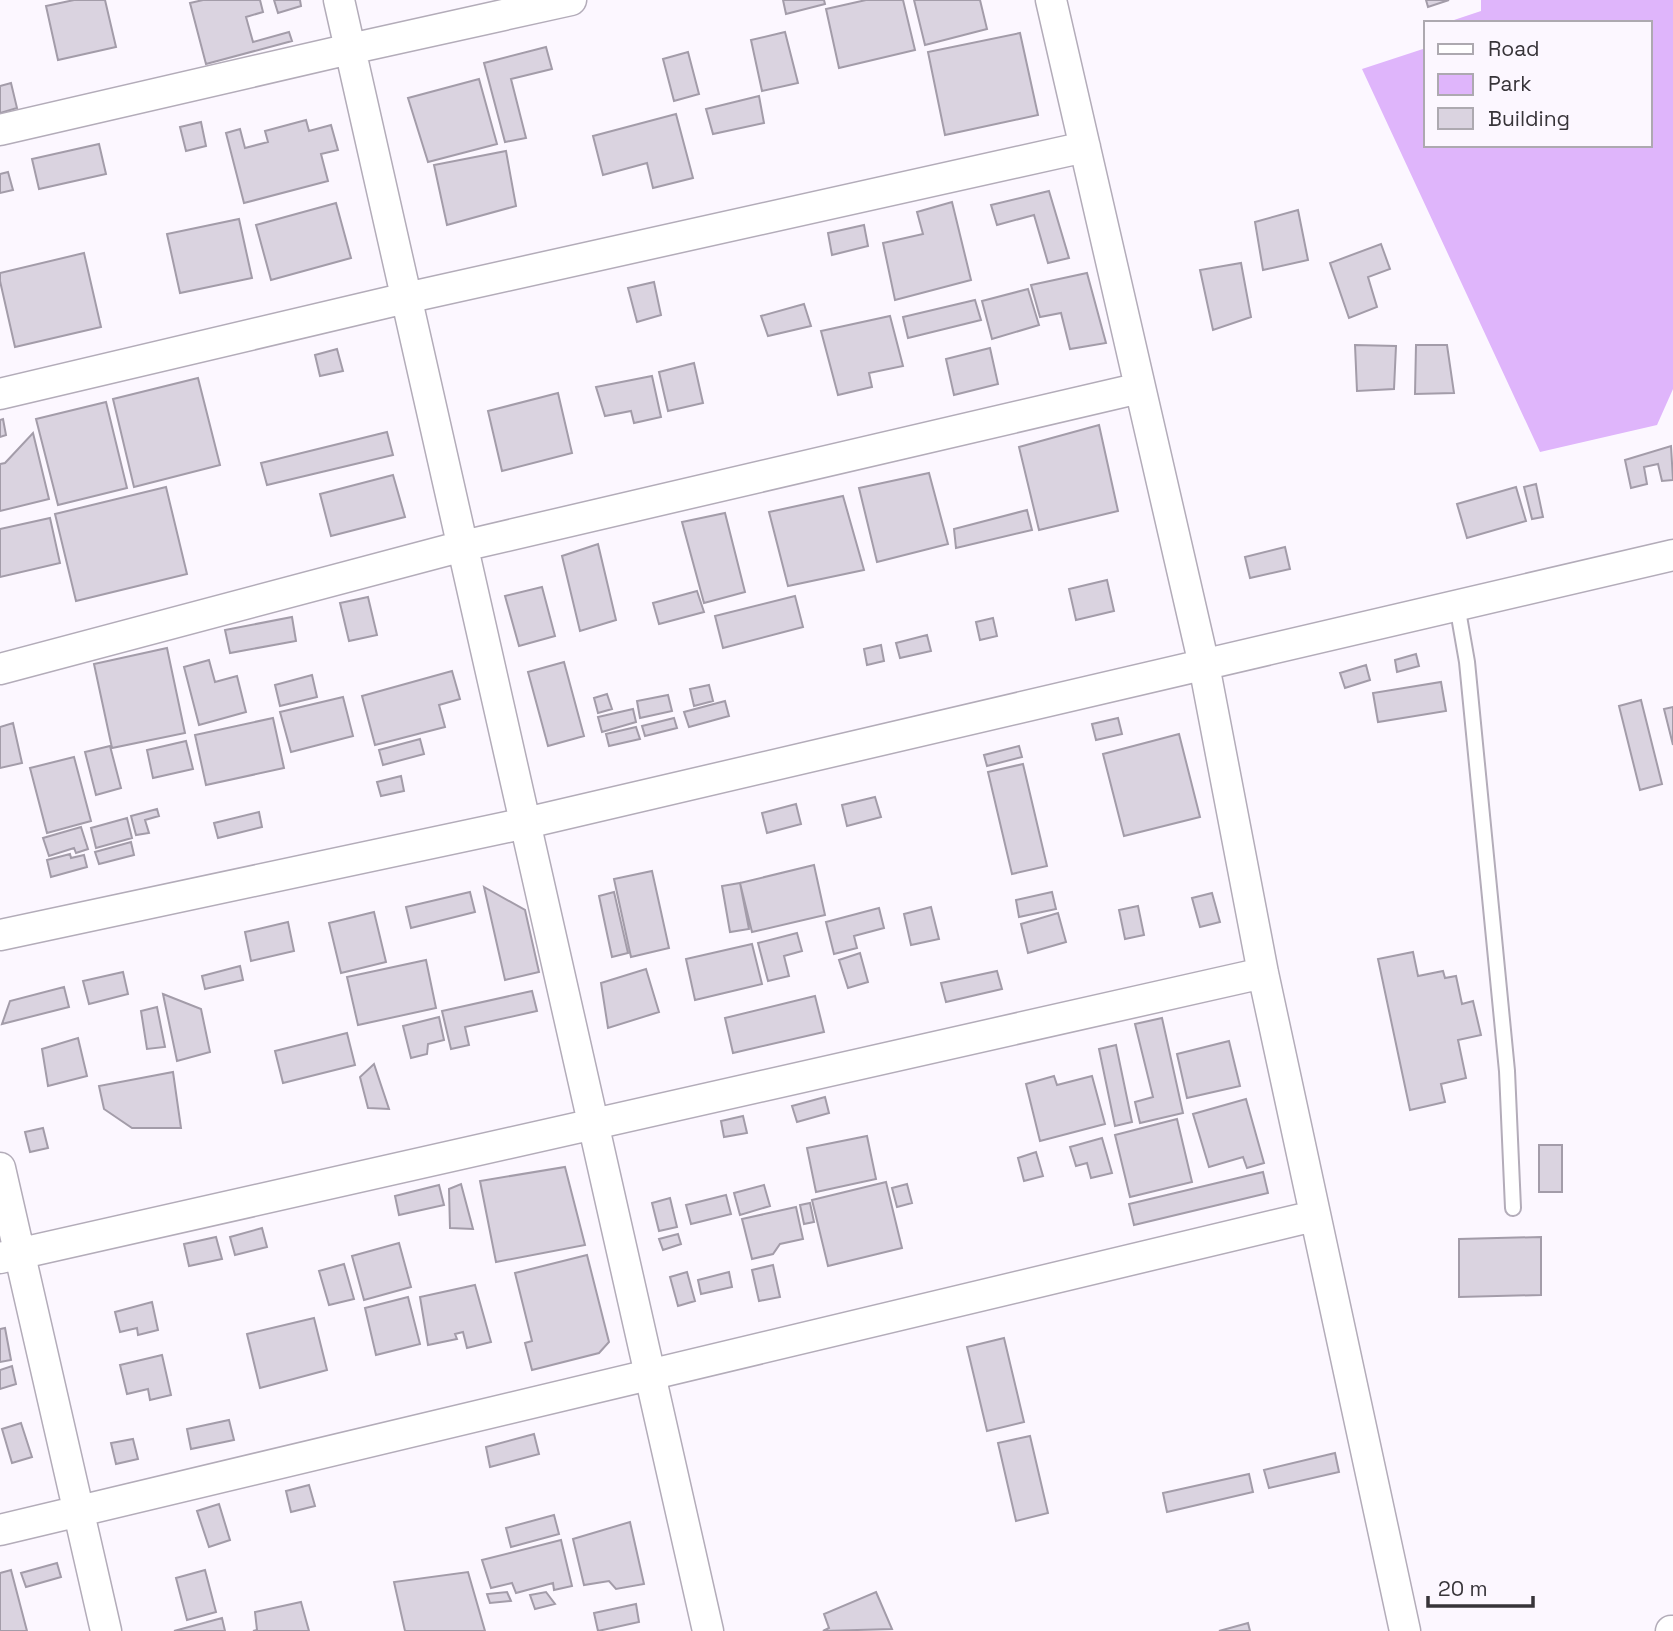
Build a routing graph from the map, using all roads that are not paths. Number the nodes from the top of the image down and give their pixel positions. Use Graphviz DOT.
graph roads {
  1 [pos="339,0"];
  2 [pos="571,0"];
  3 [pos="1051,0"];
  4 [pos="350,49"];
  5 [pos="0,130"];
  6 [pos="1085,147"];
  7 [pos="406,298"];
  8 [pos="1140,388"];
  9 [pos="0,394"];
  10 [pos="463,546"];
  11 [pos="1673,555"];
  12 [pos="1457,604"];
  13 [pos="1204,665"];
  14 [pos="0,669"];
  15 [pos="526,823"];
  16 [pos="0,935"];
  17 [pos="1263,973"];
  18 [pos="594,1125"];
  19 [pos="0,1168"];
  20 [pos="1513,1208"];
  21 [pos="1314,1216"];
  22 [pos="10,1255"];
  23 [pos="650,1375"];
  24 [pos="79,1511"];
  25 [pos="0,1530"];
  26 [pos="106,1631"];
  27 [pos="708,1631"];
  28 [pos="1405,1631"];
  1 -- 4 [label="street"];
  2 -- 4 [label="street"];
  3 -- 6 [label="street"];
  4 -- 5 [label="street"];
  4 -- 7 [label="street"];
  6 -- 7 [label="street"];
  6 -- 8 [label="street"];
  7 -- 9 [label="street"];
  7 -- 10 [label="street"];
  8 -- 10 [label="street"];
  8 -- 13 [label="street"];
  10 -- 14 [label="street"];
  10 -- 15 [label="street"];
  11 -- 12 [label="street"];
  12 -- 13 [label="street"];
  12 -- 20 [label="lane"];
  13 -- 15 [label="street"];
  13 -- 17 [label="street"];
  15 -- 16 [label="street"];
  15 -- 18 [label="street"];
  17 -- 18 [label="street"];
  17 -- 21 [label="street"];
  18 -- 22 [label="street"];
  18 -- 23 [label="street"];
  19 -- 22 [label="street"];
  21 -- 23 [label="street"];
  21 -- 28 [label="street"];
  22 -- 24 [label="street"];
  23 -- 24 [label="street"];
  23 -- 27 [label="street"];
  24 -- 25 [label="street"];
  24 -- 26 [label="street"];
}
